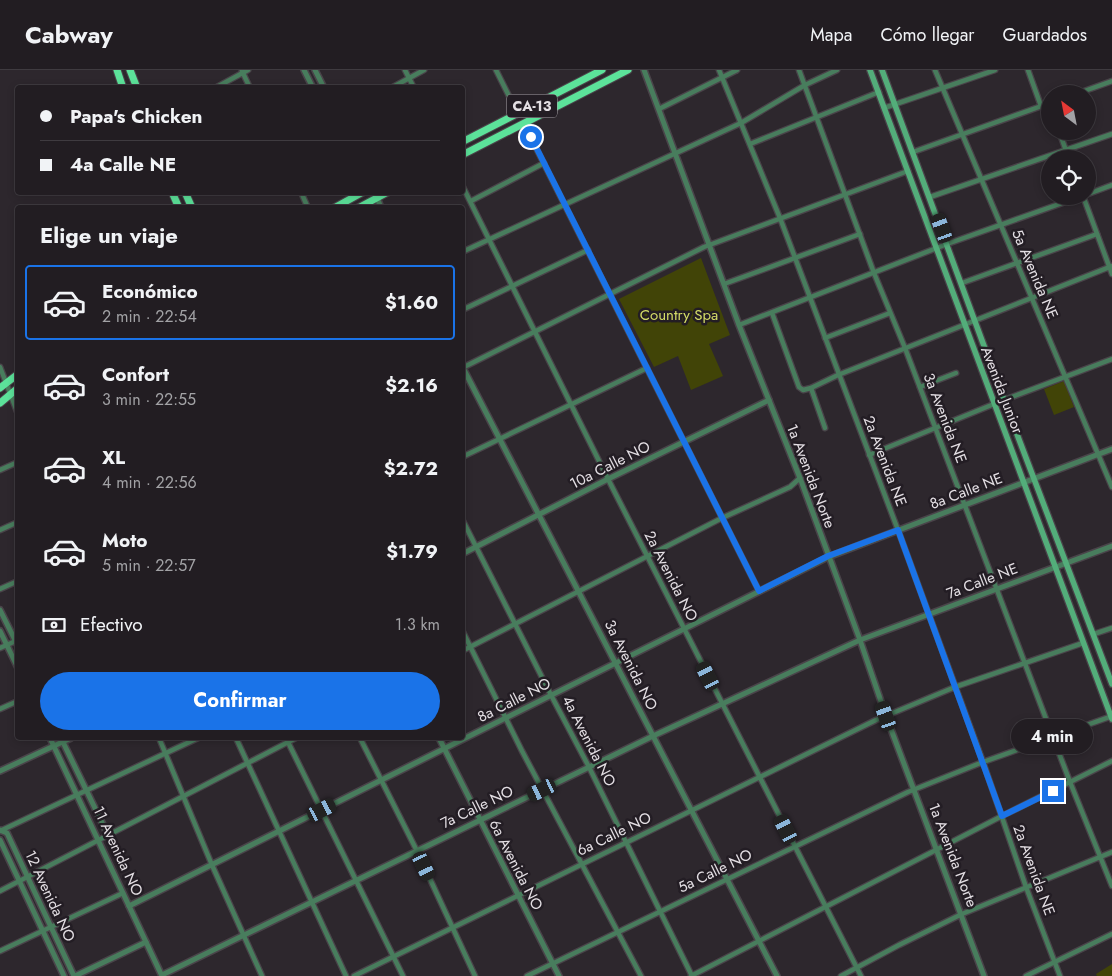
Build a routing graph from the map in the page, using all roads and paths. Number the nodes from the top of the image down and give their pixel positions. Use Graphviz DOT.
graph roads {
  1 [pos="117,70"];
  2 [pos="130,70"];
  3 [pos="248,70"];
  4 [pos="304,70"];
  5 [pos="315,70"];
  6 [pos="405,70"];
  7 [pos="424,70"];
  8 [pos="496,70"];
  9 [pos="602,70"];
  10 [pos="628,70"];
  11 [pos="644,70"];
  12 [pos="719,70"];
  13 [pos="737,70"];
  14 [pos="799,70"];
  15 [pos="837,70"];
  16 [pos="870,70"];
  17 [pos="882,70"];
  18 [pos="935,70"];
  19 [pos="995,70"];
  20 [pos="1028,70"];
  21 [pos="242,71"];
  22 [pos="722,77"];
  23 [pos="409,78"];
  24 [pos="1112,81"];
  25 [pos="123,85"];
  26 [pos="136,85"];
  27 [pos="220,85"];
  28 [pos="249,85"];
  29 [pos="312,85"];
  30 [pos="322,85"];
  31 [pos="396,85"];
  32 [pos="412,85"];
  33 [pos="805,85"];
  34 [pos="1096,87"];
  35 [pos="942,88"];
  36 [pos="878,92"];
  37 [pos="895,104"];
  38 [pos="1041,106"];
  39 [pos="884,108"];
  40 [pos="658,109"];
  41 [pos="518,114"];
  42 [pos="817,117"];
  43 [pos="741,123"];
  44 [pos="524,124"];
  45 [pos="962,134"];
  46 [pos="1112,134"];
  47 [pos="465,140"];
  48 [pos="1062,140"];
  49 [pos="750,144"];
  50 [pos="1066,150"];
  51 [pos="913,152"];
  52 [pos="465,154"];
  53 [pos="675,155"];
  54 [pos="1041,159"];
  55 [pos="544,163"];
  56 [pos="908,171"];
  57 [pos="981,180"];
  58 [pos="1112,186"];
  59 [pos="465,191"];
  60 [pos="1096,191"];
  61 [pos="845,194"];
  62 [pos="358,195"];
  63 [pos="373,195"];
  64 [pos="930,197"];
  65 [pos="470,201"];
  66 [pos="564,204"];
  67 [pos="339,205"];
  68 [pos="361,205"];
  69 [pos="1058,205"];
  70 [pos="1086,205"];
  71 [pos="780,218"];
  72 [pos="1001,226"];
  73 [pos="860,234"];
  74 [pos="1097,234"];
  75 [pos="490,240"];
  76 [pos="947,244"];
  77 [pos="710,245"];
  78 [pos="936,248"];
  79 [pos="588,250"];
  80 [pos="465,251"];
  81 [pos="795,258"];
  82 [pos="1017,263"];
  83 [pos="1111,267"];
  84 [pos="874,273"];
  85 [pos="1112,274"];
  86 [pos="962,283"];
  87 [pos="724,284"];
  88 [pos="513,286"];
  89 [pos="610,295"];
  90 [pos="810,298"];
  91 [pos="1032,298"];
  92 [pos="465,309"];
  93 [pos="772,313"];
  94 [pos="890,313"];
  95 [pos="975,320"];
  96 [pos="965,325"];
  97 [pos="739,326"];
  98 [pos="535,332"];
  99 [pos="825,338"];
  100 [pos="905,348"];
  101 [pos="1112,359"];
  102 [pos="465,366"];
  103 [pos="0,367"];
  104 [pos="647,368"];
  105 [pos="465,371"];
  106 [pos="956,373"];
  107 [pos="838,375"];
  108 [pos="15,376"];
  109 [pos="1065,376"];
  110 [pos="2,385"];
  111 [pos="920,387"];
  112 [pos="811,388"];
  113 [pos="15,390"];
  114 [pos="10,394"];
  115 [pos="769,400"];
  116 [pos="1004,400"];
  117 [pos="0,403"];
  118 [pos="994,404"];
  119 [pos="572,405"];
  120 [pos="15,406"];
  121 [pos="825,428"];
  122 [pos="935,428"];
  123 [pos="500,439"];
  124 [pos="684,442"];
  125 [pos="1112,449"];
  126 [pos="869,455"];
  127 [pos="1098,455"];
  128 [pos="465,456"];
  129 [pos="15,463"];
  130 [pos="0,470"];
  131 [pos="800,478"];
  132 [pos="608,479"];
  133 [pos="1034,479"];
  134 [pos="1024,482"];
  135 [pos="1112,487"];
  136 [pos="964,505"];
  137 [pos="539,515"];
  138 [pos="722,518"];
  139 [pos="15,523"];
  140 [pos="465,525"];
  141 [pos="0,530"];
  142 [pos="898,530"];
  143 [pos="1112,546"];
  144 [pos="476,547"];
  145 [pos="465,552"];
  146 [pos="647,556"];
  147 [pos="828,556"];
  148 [pos="1067,563"];
  149 [pos="1055,567"];
  150 [pos="15,582"];
  151 [pos="0,589"];
  152 [pos="996,589"];
  153 [pos="759,591"];
  154 [pos="579,592"];
  155 [pos="0,610"];
  156 [pos="929,614"];
  157 [pos="516,624"];
  158 [pos="1112,628"];
  159 [pos="684,629"];
  160 [pos="0,631"];
  161 [pos="1094,634"];
  162 [pos="465,635"];
  163 [pos="15,639"];
  164 [pos="860,640"];
  165 [pos="15,643"];
  166 [pos="1084,643"];
  167 [pos="7,645"];
  168 [pos="471,646"];
  169 [pos="0,648"];
  170 [pos="465,649"];
  171 [pos="15,662"];
  172 [pos="616,663"];
  173 [pos="1024,663"];
  174 [pos="1109,669"];
  175 [pos="1112,684"];
  176 [pos="955,686"];
  177 [pos="551,695"];
  178 [pos="15,702"];
  179 [pos="722,703"];
  180 [pos="0,709"];
  181 [pos="886,716"];
  182 [pos="1112,717"];
  183 [pos="505,718"];
  184 [pos="653,736"];
  185 [pos="1052,737"];
  186 [pos="465,738"];
  187 [pos="51,740"];
  188 [pos="61,740"];
  189 [pos="62,740"];
  190 [pos="160,740"];
  191 [pos="194,740"];
  192 [pos="237,740"];
  193 [pos="287,740"];
  194 [pos="361,740"];
  195 [pos="440,740"];
  196 [pos="461,740"];
  197 [pos="54,746"];
  198 [pos="445,748"];
  199 [pos="165,753"];
  200 [pos="1112,761"];
  201 [pos="248,762"];
  202 [pos="983,762"];
  203 [pos="589,767"];
  204 [pos="0,771"];
  205 [pos="760,777"];
  206 [pos="381,780"];
  207 [pos="1070,782"];
  208 [pos="86,790"];
  209 [pos="542,790"];
  210 [pos="914,790"];
  211 [pos="78,794"];
  212 [pos="183,796"];
  213 [pos="322,810"];
  214 [pos="692,811"];
  215 [pos="1002,816"];
  216 [pos="480,820"];
  217 [pos="0,831"];
  218 [pos="279,831"];
  219 [pos="108,835"];
  220 [pos="0,840"];
  221 [pos="99,840"];
  222 [pos="626,842"];
  223 [pos="795,846"];
  224 [pos="937,850"];
  225 [pos="417,851"];
  226 [pos="1112,852"];
  227 [pos="1100,856"];
  228 [pos="580,864"];
  229 [pos="212,865"];
  230 [pos="27,877"];
  231 [pos="727,879"];
  232 [pos="356,880"];
  233 [pos="20,881"];
  234 [pos="1112,886"];
  235 [pos="1026,888"];
  236 [pos="0,891"];
  237 [pos="123,892"];
  238 [pos="518,895"];
  239 [pos="312,901"];
  240 [pos="130,906"];
  241 [pos="826,907"];
  242 [pos="660,912"];
  243 [pos="962,914"];
  244 [pos="51,927"];
  245 [pos="452,928"];
  246 [pos="43,931"];
  247 [pos="617,933"];
  248 [pos="1112,934"];
  249 [pos="244,935"];
  250 [pos="759,941"];
  251 [pos="146,942"];
  252 [pos="0,951"];
  253 [pos="394,957"];
  254 [pos="1055,962"];
  255 [pos="552,964"];
  256 [pos="856,967"];
  257 [pos="162,975"];
  258 [pos="64,976"];
  259 [pos="74,976"];
  260 [pos="262,976"];
  261 [pos="346,976"];
  262 [pos="354,976"];
  263 [pos="403,976"];
  264 [pos="475,976"];
  265 [pos="527,976"];
  266 [pos="558,976"];
  267 [pos="641,976"];
  268 [pos="692,976"];
  269 [pos="777,976"];
  270 [pos="841,976"];
  271 [pos="861,976"];
  272 [pos="984,976"];
  273 [pos="1026,976"];
  274 [pos="1060,976"];
  1 -- 25 [label="highway"];
  2 -- 26 [label="highway"];
  3 -- 21 [label="street"];
  4 -- 29 [label="street"];
  5 -- 30 [label="street"];
  6 -- 23 [label="street"];
  7 -- 23 [label="street"];
  8 -- 41 [label="street"];
  9 -- 41 [label="highway, CA-13"];
  10 -- 44 [label="highway, CA-13"];
  11 -- 40 [label="street, 1a Avenida Norte"];
  12 -- 22 [label="street, 2a Avenida NE"];
  13 -- 22 [label="street"];
  14 -- 33 [label="street, 3a Avenida NE"];
  15 -- 33 [label="street"];
  16 -- 36 [label="main road, Avenida Junior"];
  17 -- 37 [label="main road, Avenida Junior"];
  18 -- 35 [label="street, 5a Avenida NE"];
  19 -- 35 [label="street"];
  20 -- 38 [label="street"];
  21 -- 27 [label="street"];
  21 -- 28 [label="street"];
  22 -- 40 [label="street"];
  22 -- 43 [label="street, 2a Avenida NE"];
  23 -- 31 [label="street"];
  23 -- 32 [label="street"];
  24 -- 34 [label="street"];
  33 -- 42 [label="street, 3a Avenida NE"];
  33 -- 43 [label="street"];
  35 -- 37 [label="street"];
  35 -- 45 [label="street, 5a Avenida NE"];
  36 -- 39 [label="main road, Avenida Junior"];
  36 -- 42 [label="street"];
  37 -- 39 [label="street"];
  37 -- 51 [label="main road, Avenida Junior"];
  38 -- 45 [label="street"];
  39 -- 56 [label="main road, Avenida Junior"];
  40 -- 53 [label="street, 1a Avenida Norte"];
  41 -- 47 [label="highway, CA-13"];
  42 -- 49 [label="street"];
  42 -- 61 [label="street, 3a Avenida NE"];
  43 -- 49 [label="street, 2a Avenida NE"];
  43 -- 53 [label="street"];
  44 -- 52 [label="highway, CA-13"];
  44 -- 55 [label="street"];
  45 -- 51 [label="street"];
  45 -- 57 [label="street, 5a Avenida NE"];
  46 -- 50 [label="street"];
  48 -- 50 [label="street"];
  49 -- 71 [label="street, 2a Avenida NE"];
  51 -- 64 [label="main road, Avenida Junior"];
  53 -- 66 [label="street"];
  53 -- 77 [label="street, 1a Avenida Norte"];
  54 -- 57 [label="street"];
  55 -- 65 [label="street"];
  55 -- 66 [label="street"];
  56 -- 61 [label="street"];
  56 -- 78 [label="main road, Avenida Junior"];
  57 -- 64 [label="street"];
  57 -- 72 [label="street, 5a Avenida NE"];
  58 -- 60 [label="street"];
  59 -- 65 [label="street, 2a Avenida NO"];
  61 -- 71 [label="street"];
  61 -- 73 [label="street, 3a Avenida NE"];
  62 -- 67 [label="highway"];
  63 -- 68 [label="highway"];
  64 -- 76 [label="main road, Avenida Junior"];
  65 -- 75 [label="street, 2a Avenida NO"];
  66 -- 75 [label="street"];
  66 -- 79 [label="street"];
  69 -- 72 [label="street"];
  70 -- 74 [label="street"];
  71 -- 77 [label="street"];
  71 -- 81 [label="street, 2a Avenida NE"];
  72 -- 76 [label="street"];
  72 -- 82 [label="street, 5a Avenida NE"];
  73 -- 81 [label="street"];
  73 -- 84 [label="street, 3a Avenida NE"];
  74 -- 82 [label="street"];
  74 -- 83 [label="street"];
  75 -- 80 [label="street"];
  75 -- 88 [label="street, 2a Avenida NO"];
  76 -- 78 [label="street"];
  76 -- 86 [label="main road, Avenida Junior"];
  77 -- 87 [label="street, 1a Avenida Norte"];
  77 -- 89 [label="street"];
  78 -- 84 [label="street"];
  78 -- 96 [label="main road, Avenida Junior"];
  79 -- 88 [label="street"];
  79 -- 89 [label="street"];
  81 -- 87 [label="street"];
  81 -- 90 [label="street, 2a Avenida NE"];
  82 -- 86 [label="street"];
  82 -- 91 [label="street, 5a Avenida NE"];
  83 -- 85 [label="street"];
  83 -- 91 [label="street"];
  84 -- 90 [label="street"];
  84 -- 94 [label="street, 3a Avenida NE"];
  86 -- 95 [label="main road, Avenida Junior"];
  87 -- 97 [label="street, 1a Avenida Norte"];
  88 -- 92 [label="street"];
  88 -- 98 [label="street, 2a Avenida NO"];
  89 -- 98 [label="street"];
  89 -- 104 [label="street"];
  90 -- 93 [label="street"];
  90 -- 99 [label="street, 2a Avenida NE"];
  91 -- 95 [label="street"];
  91 -- 109 [label="street, 5a Avenida NE"];
  93 -- 97 [label="street"];
  93 -- 112 [label="street"];
  94 -- 99 [label="street"];
  94 -- 100 [label="street, 3a Avenida NE"];
  95 -- 96 [label="street"];
  95 -- 116 [label="main road, Avenida Junior"];
  96 -- 100 [label="street"];
  96 -- 118 [label="main road, Avenida Junior"];
  97 -- 115 [label="street, 1a Avenida Norte"];
  98 -- 102 [label="street"];
  98 -- 119 [label="street, 2a Avenida NO"];
  99 -- 107 [label="street, 2a Avenida NE"];
  100 -- 107 [label="street"];
  100 -- 111 [label="street, 3a Avenida NE"];
  101 -- 109 [label="street"];
  103 -- 110 [label="street"];
  104 -- 119 [label="street"];
  104 -- 124 [label="street"];
  105 -- 123 [label="street, 3a Avenida NO"];
  106 -- 111 [label="street"];
  107 -- 112 [label="street"];
  107 -- 126 [label="street, 2a Avenida NE"];
  108 -- 110 [label="highway"];
  109 -- 116 [label="street"];
  109 -- 127 [label="street, 5a Avenida NE"];
  110 -- 114 [label="street"];
  111 -- 122 [label="street, 3a Avenida NE"];
  112 -- 121 [label="street"];
  113 -- 114 [label="highway"];
  114 -- 117 [label="highway"];
  114 -- 120 [label="street"];
  115 -- 124 [label="street, 10a Calle NO"];
  115 -- 131 [label="street, 1a Avenida Norte"];
  116 -- 133 [label="main road, Avenida Junior"];
  118 -- 122 [label="street"];
  118 -- 134 [label="main road, Avenida Junior"];
  119 -- 123 [label="street"];
  119 -- 132 [label="street, 2a Avenida NO"];
  122 -- 126 [label="street"];
  122 -- 136 [label="street, 3a Avenida NE"];
  123 -- 128 [label="street"];
  123 -- 137 [label="street, 3a Avenida NO"];
  124 -- 132 [label="street, 10a Calle NO"];
  124 -- 138 [label="street"];
  125 -- 127 [label="street, 8a Calle NE"];
  126 -- 142 [label="street, 2a Avenida NE"];
  127 -- 133 [label="street, 8a Calle NE"];
  127 -- 135 [label="street, 5a Avenida NE"];
  129 -- 130 [label="street"];
  131 -- 138 [label="street"];
  131 -- 147 [label="street, 1a Avenida Norte"];
  132 -- 137 [label="street, 10a Calle NO"];
  132 -- 146 [label="street, 2a Avenida NO"];
  133 -- 134 [label="street, 8a Calle NE"];
  133 -- 148 [label="main road, Avenida Junior"];
  134 -- 136 [label="street, 8a Calle NE"];
  134 -- 149 [label="main road, Avenida Junior"];
  136 -- 142 [label="street, 8a Calle NE"];
  136 -- 152 [label="street, 3a Avenida NE"];
  137 -- 144 [label="street, 10a Calle NO"];
  137 -- 154 [label="street, 3a Avenida NO"];
  138 -- 146 [label="street"];
  138 -- 153 [label="street"];
  139 -- 141 [label="street"];
  140 -- 144 [label="street, 4a Avenida NO"];
  142 -- 147 [label="street, 8a Calle NE"];
  142 -- 156 [label="street, 2a Avenida NE"];
  143 -- 148 [label="street, 7a Calle NE"];
  144 -- 145 [label="street, 10a Calle NO"];
  144 -- 157 [label="street, 4a Avenida NO"];
  146 -- 154 [label="street"];
  146 -- 159 [label="street, 2a Avenida NO"];
  147 -- 153 [label="street, 8a Calle NO"];
  147 -- 164 [label="street, 1a Avenida Norte"];
  148 -- 149 [label="street, 7a Calle NE"];
  148 -- 161 [label="main road, Avenida Junior"];
  149 -- 152 [label="street, 7a Calle NE"];
  149 -- 166 [label="main road, Avenida Junior"];
  150 -- 151 [label="street"];
  152 -- 156 [label="street, 7a Calle NE"];
  152 -- 173 [label="street, 3a Avenida NE"];
  153 -- 159 [label="street, 8a Calle NO"];
  154 -- 157 [label="street"];
  154 -- 172 [label="street, 3a Avenida NO"];
  155 -- 163 [label="street"];
  156 -- 164 [label="street, 7a Calle NE"];
  156 -- 176 [label="street, 2a Avenida NE"];
  157 -- 168 [label="street"];
  157 -- 177 [label="street, 4a Avenida NO"];
  158 -- 161 [label="street"];
  159 -- 172 [label="street, 8a Calle NO"];
  159 -- 179 [label="street, 2a Avenida NO"];
  160 -- 167 [label="street"];
  161 -- 174 [label="main road, Avenida Junior"];
  162 -- 168 [label="street"];
  164 -- 179 [label="street, 7a Calle NO"];
  164 -- 181 [label="street, 1a Avenida Norte"];
  165 -- 167 [label="street"];
  166 -- 173 [label="street, 6a Calle NO"];
  166 -- 182 [label="main road, Avenida Junior"];
  167 -- 169 [label="street"];
  167 -- 171 [label="street"];
  168 -- 170 [label="street"];
  168 -- 183 [label="street"];
  172 -- 177 [label="street, 8a Calle NO"];
  172 -- 184 [label="street, 3a Avenida NO"];
  173 -- 176 [label="street, 6a Calle NO"];
  173 -- 185 [label="street, 3a Avenida NE"];
  174 -- 175 [label="main road, Avenida Junior"];
  176 -- 181 [label="street, 6a Calle NO"];
  176 -- 202 [label="street, 2a Avenida NE"];
  177 -- 183 [label="street, 8a Calle NO"];
  177 -- 203 [label="street, 4a Avenida NO"];
  178 -- 180 [label="street"];
  179 -- 184 [label="street, 7a Calle NO"];
  179 -- 205 [label="street, 2a Avenida NO"];
  181 -- 205 [label="street, 6a Calle NO"];
  181 -- 210 [label="street, 1a Avenida Norte"];
  182 -- 185 [label="street, 5a Calle NO"];
  183 -- 186 [label="street, 8a Calle NO"];
  183 -- 209 [label="street"];
  184 -- 203 [label="street, 7a Calle NO"];
  184 -- 214 [label="street, 3a Avenida NO"];
  185 -- 202 [label="street, 5a Calle NO"];
  185 -- 207 [label="street, 3a Avenida NE"];
  187 -- 197 [label="street, 11 Avenida NO"];
  188 -- 197 [label="street"];
  189 -- 208 [label="street, 11 Avenida NO"];
  190 -- 199 [label="street"];
  191 -- 199 [label="street"];
  192 -- 201 [label="street"];
  193 -- 201 [label="street"];
  193 -- 213 [label="street"];
  194 -- 206 [label="street"];
  195 -- 198 [label="street, 6a Avenida NO"];
  196 -- 198 [label="street, 8a Calle NO"];
  197 -- 204 [label="street"];
  197 -- 211 [label="street, 11 Avenida NO"];
  198 -- 206 [label="street, 8a Calle NO"];
  198 -- 216 [label="street, 6a Avenida NO"];
  199 -- 208 [label="street"];
  199 -- 212 [label="street"];
  200 -- 207 [label="street"];
  201 -- 212 [label="street"];
  201 -- 218 [label="street"];
  202 -- 210 [label="street, 5a Calle NO"];
  202 -- 215 [label="street, 2a Avenida NE"];
  203 -- 209 [label="street, 7a Calle NO"];
  203 -- 222 [label="street, 4a Avenida NO"];
  205 -- 214 [label="street, 6a Calle NO"];
  205 -- 223 [label="street, 2a Avenida NO"];
  206 -- 213 [label="street, 8a Calle NO"];
  206 -- 225 [label="street"];
  207 -- 215 [label="street"];
  207 -- 227 [label="street, 3a Avenida NE"];
  208 -- 211 [label="street"];
  208 -- 219 [label="street, 11 Avenida NO"];
  209 -- 216 [label="street, 7a Calle NO"];
  209 -- 228 [label="street"];
  210 -- 223 [label="street, 5a Calle NO"];
  210 -- 224 [label="street, 1a Avenida Norte"];
  211 -- 217 [label="street"];
  211 -- 221 [label="street, 11 Avenida NO"];
  212 -- 219 [label="street"];
  212 -- 229 [label="street"];
  213 -- 218 [label="street, 8a Calle NO"];
  213 -- 232 [label="street"];
  214 -- 222 [label="street, 6a Calle NO"];
  214 -- 231 [label="street, 3a Avenida NO"];
  215 -- 224 [label="street"];
  215 -- 235 [label="street, 2a Avenida NE"];
  216 -- 225 [label="street, 7a Calle NO"];
  216 -- 238 [label="street, 6a Avenida NO"];
  217 -- 230 [label="street, 12 Avenida NO"];
  218 -- 229 [label="street, 8a Calle NO"];
  218 -- 239 [label="street"];
  219 -- 221 [label="street"];
  220 -- 233 [label="street, 12 Avenida NO"];
  221 -- 230 [label="street"];
  221 -- 237 [label="street, 11 Avenida NO"];
  222 -- 228 [label="street, 6a Calle NO"];
  222 -- 242 [label="street, 4a Avenida NO"];
  223 -- 231 [label="street, 5a Calle NO"];
  223 -- 241 [label="street, 2a Avenida NO"];
  224 -- 241 [label="street"];
  224 -- 243 [label="street, 1a Avenida Norte"];
  225 -- 232 [label="street, 7a Calle NO"];
  225 -- 245 [label="street"];
  226 -- 227 [label="street"];
  227 -- 234 [label="street, 3a Avenida NE"];
  227 -- 235 [label="street"];
  228 -- 238 [label="street, 6a Calle NO"];
  228 -- 247 [label="street"];
  229 -- 240 [label="street, 8a Calle NO"];
  229 -- 249 [label="street"];
  230 -- 233 [label="street"];
  230 -- 244 [label="street, 12 Avenida NO"];
  231 -- 242 [label="street, 5a Calle NO"];
  231 -- 250 [label="street, 3a Avenida NO"];
  232 -- 239 [label="street, 7a Calle NO"];
  232 -- 253 [label="street"];
  233 -- 236 [label="street"];
  233 -- 246 [label="street, 12 Avenida NO"];
  235 -- 243 [label="street"];
  235 -- 254 [label="street, 2a Avenida NE"];
  237 -- 240 [label="street, 11 Avenida NO"];
  237 -- 244 [label="street"];
  238 -- 245 [label="street, 6a Calle NO"];
  238 -- 255 [label="street, 6a Avenida NO"];
  239 -- 249 [label="street, 7a Calle NO"];
  239 -- 261 [label="street"];
  240 -- 251 [label="street, 11 Avenida NO"];
  241 -- 250 [label="street"];
  241 -- 256 [label="street, 2a Avenida NO"];
  242 -- 247 [label="street, 5a Calle NO"];
  242 -- 268 [label="street, 4a Avenida NO"];
  243 -- 256 [label="street"];
  243 -- 272 [label="street, 1a Avenida Norte"];
  244 -- 246 [label="street"];
  244 -- 259 [label="street, 12 Avenida NO"];
  245 -- 253 [label="street, 6a Calle NO"];
  245 -- 264 [label="street"];
  246 -- 252 [label="street"];
  246 -- 258 [label="street, 12 Avenida NO"];
  247 -- 255 [label="street, 5a Calle NO"];
  247 -- 267 [label="street"];
  248 -- 254 [label="street"];
  249 -- 257 [label="street, 7a Calle NO"];
  249 -- 260 [label="street"];
  250 -- 268 [label="street"];
  250 -- 269 [label="street, 3a Avenida NO"];
  251 -- 257 [label="street, 11 Avenida NO"];
  251 -- 259 [label="street"];
  253 -- 262 [label="street, 6a Calle NO"];
  253 -- 263 [label="street"];
  254 -- 273 [label="street"];
  254 -- 274 [label="street, 2a Avenida NE"];
  255 -- 265 [label="street, 5a Calle NO"];
  255 -- 266 [label="street, 6a Avenida NO"];
  256 -- 270 [label="street"];
  256 -- 271 [label="street, 2a Avenida NO"];
}
